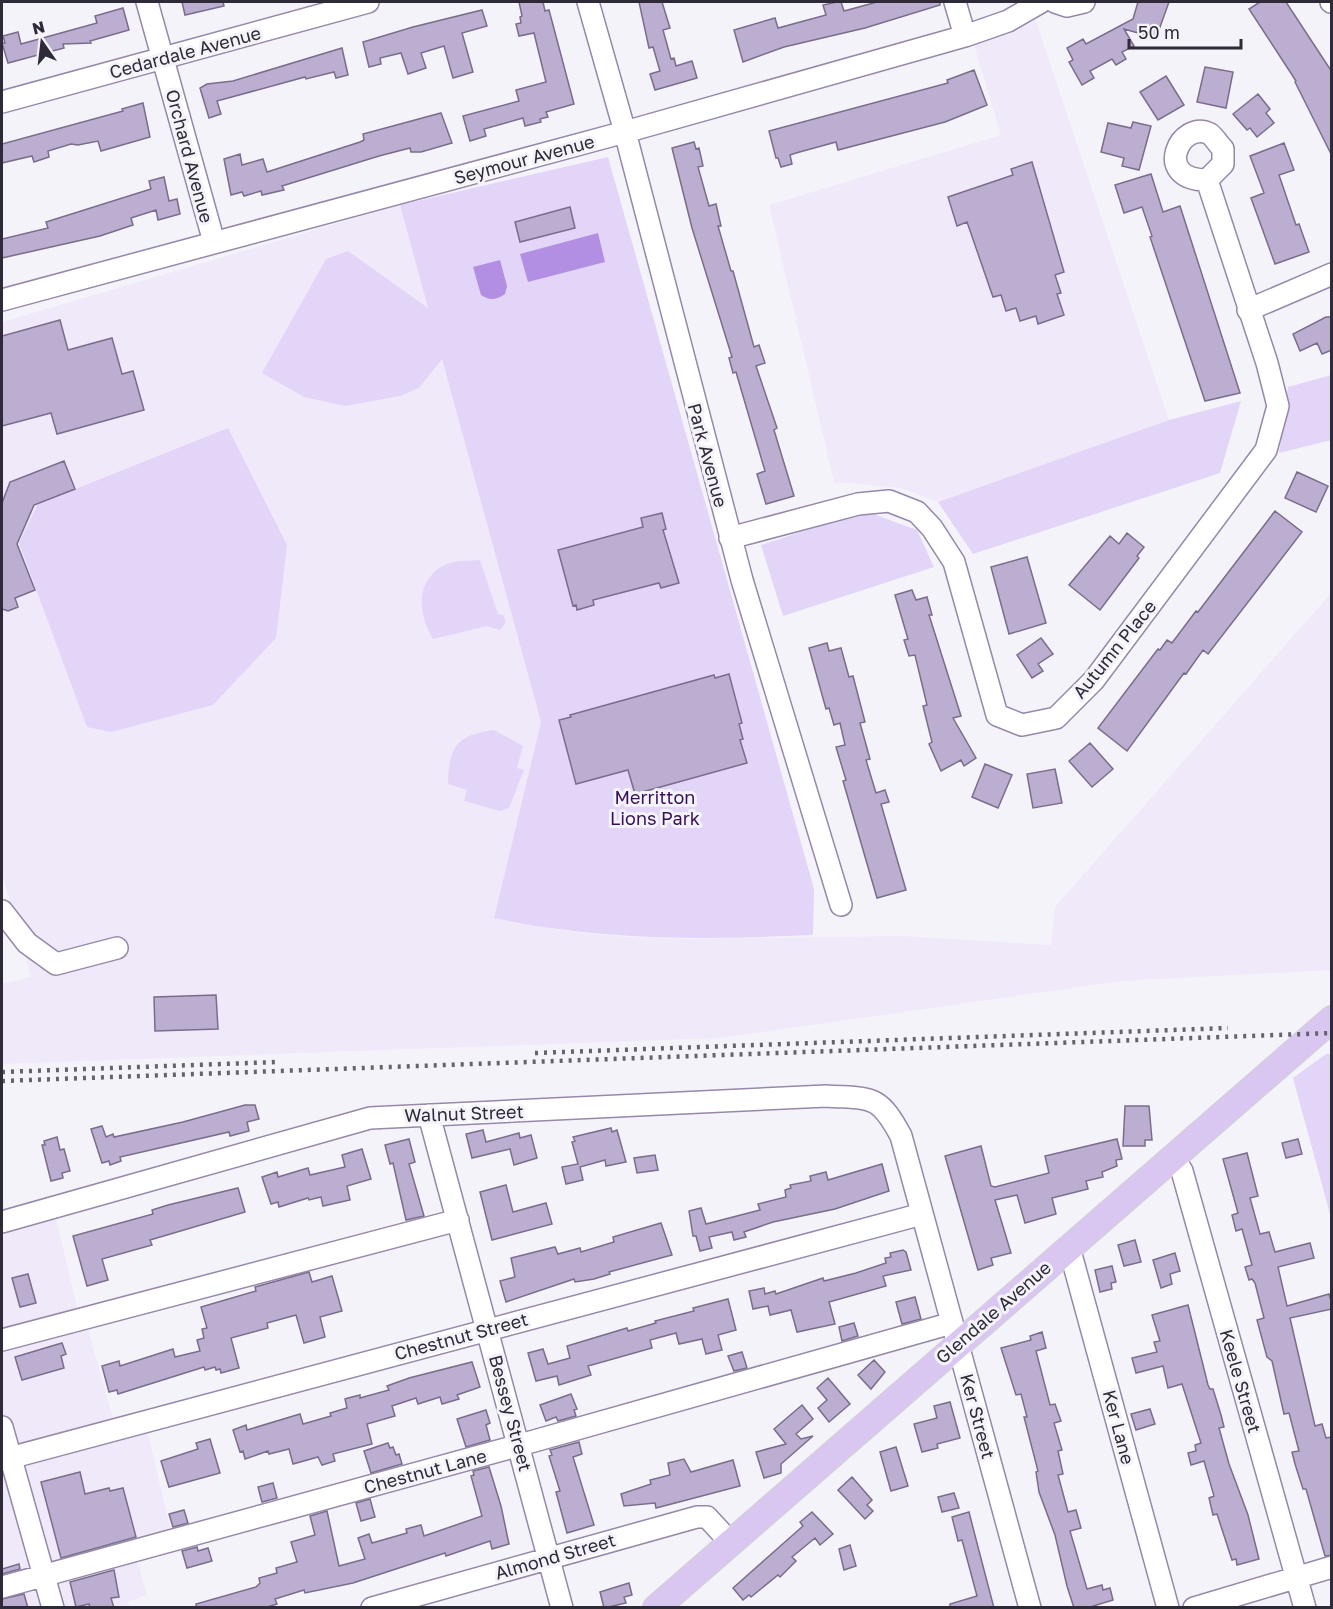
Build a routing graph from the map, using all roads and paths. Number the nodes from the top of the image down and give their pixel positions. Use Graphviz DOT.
graph roads {
  1 [pos="147,2"];
  2 [pos="368,2"];
  3 [pos="588,2"];
  4 [pos="955,2"];
  5 [pos="1041,2"];
  6 [pos="1055,2"];
  7 [pos="1084,2"];
  8 [pos="965,36"];
  9 [pos="164,59"];
  10 [pos="2,102"];
  11 [pos="625,132"];
  12 [pos="1208,180"];
  13 [pos="214,242"];
  14 [pos="1332,274"];
  15 [pos="2,300"];
  16 [pos="1248,310"];
  17 [pos="730,538"];
  18 [pos="841,905"];
  19 [pos="2,911"];
  20 [pos="117,948"];
  21 [pos="1332,1019"];
  22 [pos="429,1115"];
  23 [pos="907,1155"];
  24 [pos="1173,1157"];
  25 [pos="922,1214"];
  26 [pos="458,1220"];
  27 [pos="2,1222"];
  28 [pos="1069,1247"];
  29 [pos="488,1329"];
  30 [pos="955,1333"];
  31 [pos="2,1340"];
  32 [pos="2,1426"];
  33 [pos="520,1445"];
  34 [pos="6,1459"];
  35 [pos="730,1542"];
  36 [pos="549,1558"];
  37 [pos="1332,1568"];
  38 [pos="44,1575"];
  39 [pos="1297,1577"];
  40 [pos="2,1587"];
  41 [pos="53,1608"];
  42 [pos="372,1608"];
  43 [pos="562,1608"];
  44 [pos="656,1608"];
  45 [pos="1030,1608"];
  46 [pos="1168,1608"];
  47 [pos="1194,1608"];
  48 [pos="1305,1608"];
  1 -- 9 [label="street, Orchard Avenue"];
  2 -- 9 [label="street, Cedardale Avenue"];
  3 -- 11 [label="street, Park Avenue"];
  4 -- 8 [label="street"];
  5 -- 8 [label="street, Seymour Avenue"];
  6 -- 7 [label="street"];
  8 -- 11 [label="street, Seymour Avenue"];
  9 -- 10 [label="street, Cedardale Avenue"];
  9 -- 13 [label="street, Orchard Avenue"];
  11 -- 13 [label="street, Seymour Avenue"];
  11 -- 17 [label="street, Park Avenue"];
  12 -- 16 [label="street, Autumn Place"];
  13 -- 15 [label="street, Seymour Avenue"];
  14 -- 16 [label="street"];
  16 -- 17 [label="street, Autumn Place"];
  17 -- 18 [label="street, Park Avenue"];
  19 -- 20 [label="street"];
  21 -- 24 [label="main road, Glendale Avenue"];
  22 -- 23 [label="street, Walnut Street"];
  22 -- 26 [label="street, Bessey Street"];
  22 -- 27 [label="street, Walnut Street"];
  23 -- 25 [label="street, Ker Street"];
  24 -- 28 [label="main road, Glendale Avenue"];
  24 -- 39 [label="street, Keele Street"];
  25 -- 29 [label="street, Chestnut Street"];
  25 -- 30 [label="street, Ker Street"];
  26 -- 29 [label="street, Bessey Street"];
  26 -- 31 [label="street"];
  28 -- 30 [label="main road, Glendale Avenue"];
  28 -- 46 [label="street, Ker Lane"];
  29 -- 33 [label="street, Bessey Street"];
  29 -- 34 [label="street, Chestnut Street"];
  30 -- 33 [label="street, Chestnut Lane"];
  30 -- 35 [label="main road, Glendale Avenue"];
  30 -- 45 [label="street, Ker Street"];
  32 -- 34 [label="street"];
  33 -- 36 [label="street, Bessey Street"];
  33 -- 38 [label="street, Chestnut Lane"];
  34 -- 38 [label="street"];
  35 -- 36 [label="street, Almond Street"];
  35 -- 44 [label="main road, Glendale Avenue"];
  36 -- 42 [label="street, Almond Street"];
  36 -- 43 [label="street, Bessey Street"];
  37 -- 39 [label="street"];
  38 -- 40 [label="street, Chestnut Lane"];
  38 -- 41 [label="street"];
  39 -- 47 [label="street"];
  39 -- 48 [label="street, Keele Street"];
}
